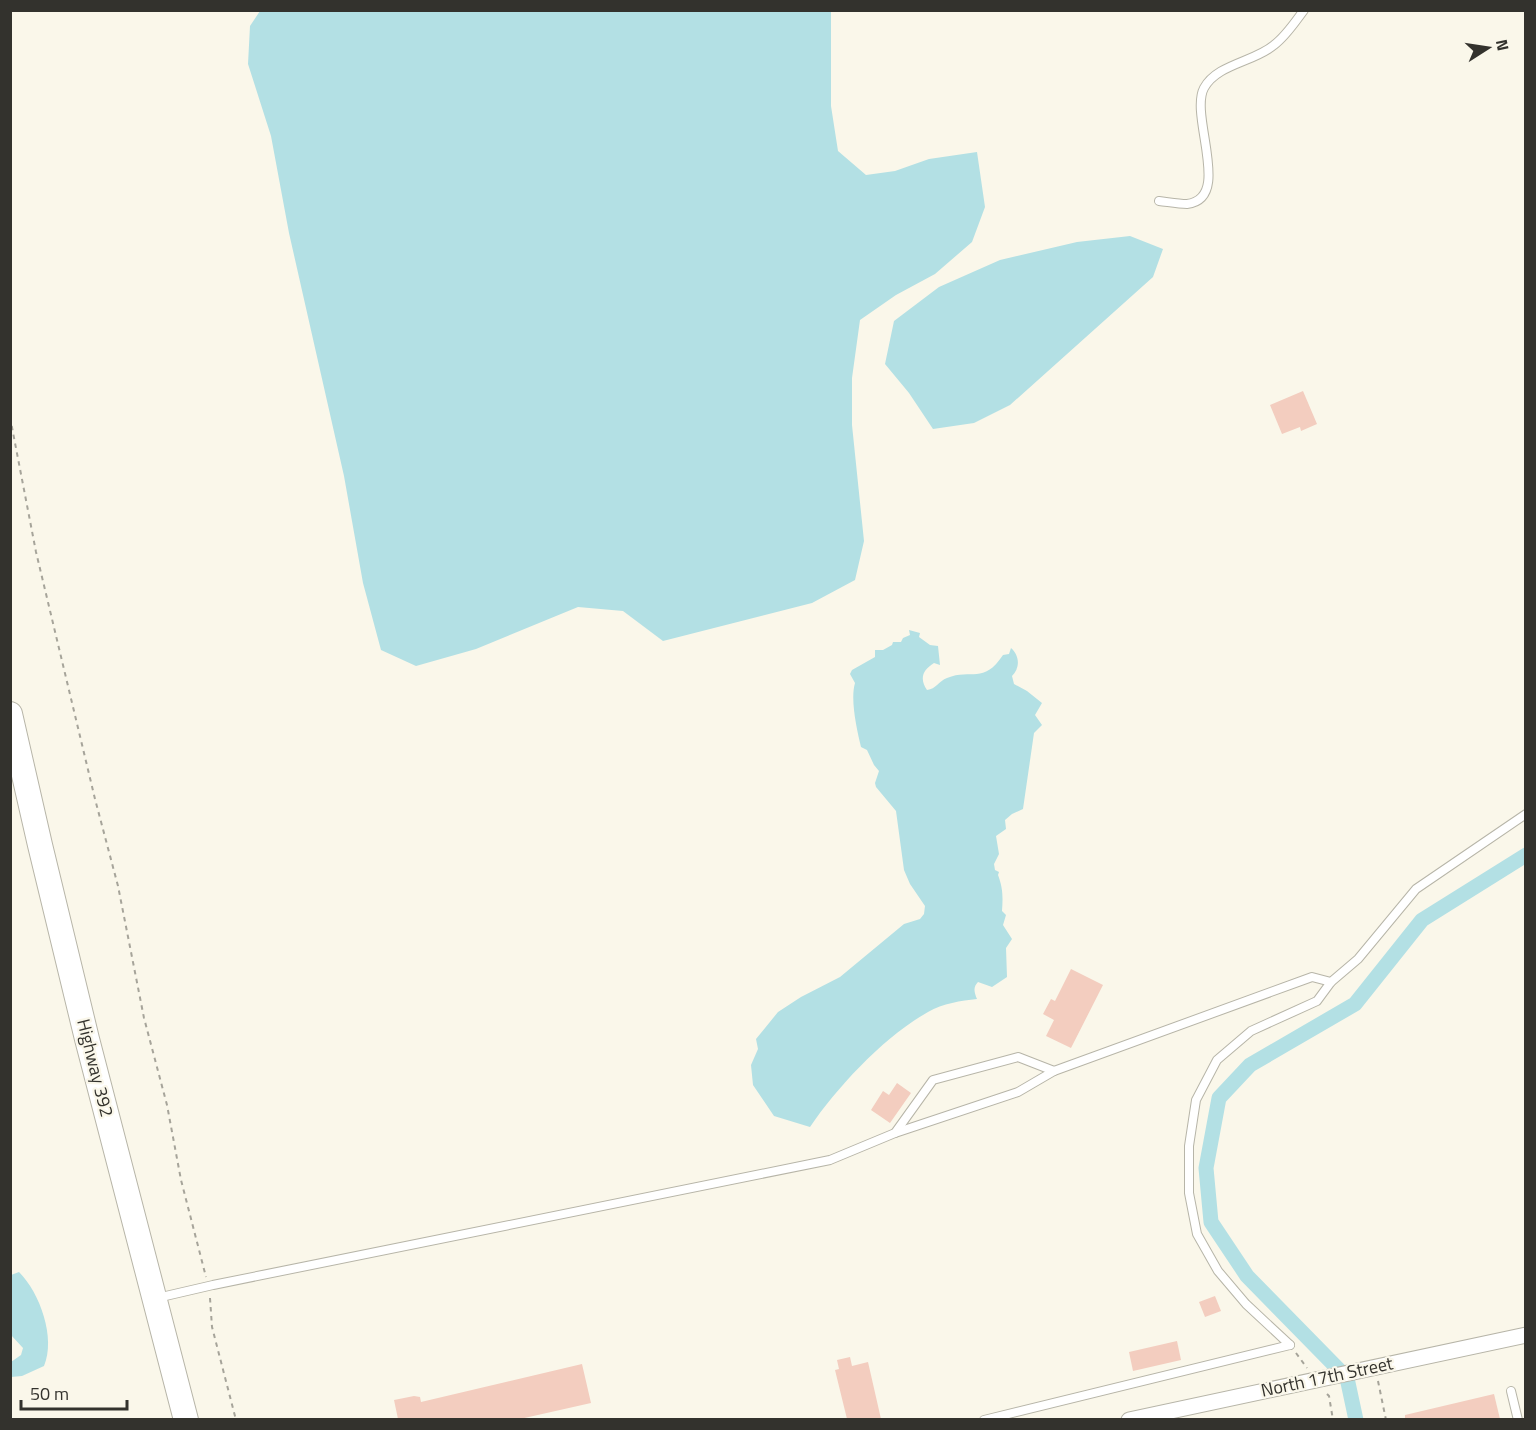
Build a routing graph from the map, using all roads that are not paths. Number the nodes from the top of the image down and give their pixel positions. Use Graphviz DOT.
graph roads {
  1 [pos="1304,10"];
  2 [pos="1159,201"];
  3 [pos="10,714"];
  4 [pos="1526,814"];
  5 [pos="1331,982"];
  6 [pos="1054,1071"];
  7 [pos="895,1133"];
  8 [pos="156,1299"];
  9 [pos="1526,1335"];
  10 [pos="1511,1391"];
  11 [pos="186,1419"];
  12 [pos="984,1419"];
  13 [pos="1129,1419"];
  14 [pos="1518,1419"];
  1 -- 2 [label="lane"];
  3 -- 8 [label="main road, Highway 392"];
  4 -- 5 [label="lane"];
  5 -- 6 [label="lane"];
  5 -- 12 [label="lane"];
  6 -- 7 [label="lane"];
  6 -- 7 [label="lane"];
  7 -- 8 [label="lane"];
  8 -- 11 [label="main road, Highway 392"];
  9 -- 13 [label="street, North 17th Street"];
  10 -- 14 [label="lane"];
}
